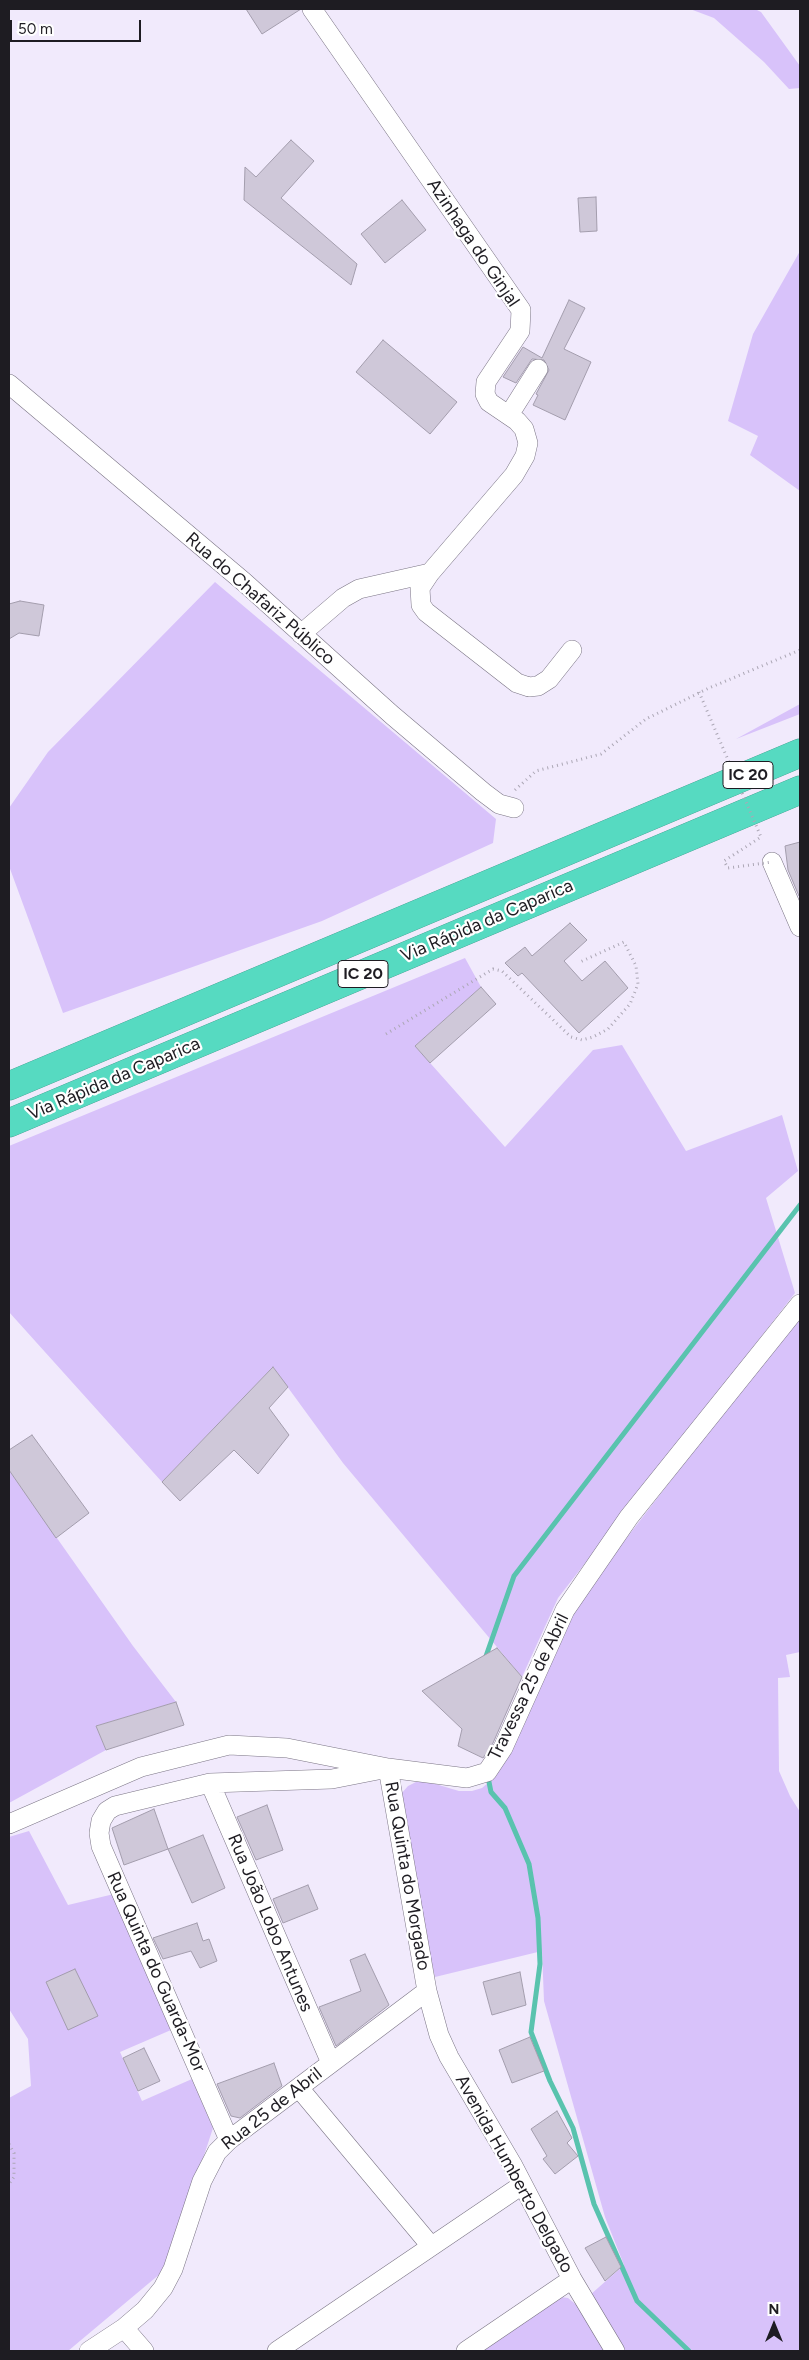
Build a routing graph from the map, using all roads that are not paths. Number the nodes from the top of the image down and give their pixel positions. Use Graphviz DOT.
graph roads {
  1 [pos="312,9"];
  2 [pos="538,369"];
  3 [pos="9,384"];
  4 [pos="509,415"];
  5 [pos="430,573"];
  6 [pos="301,634"];
  7 [pos="572,650"];
  8 [pos="800,734"];
  9 [pos="800,753"];
  10 [pos="800,790"];
  11 [pos="696,797"];
  12 [pos="507,806"];
  13 [pos="772,862"];
  14 [pos="800,927"];
  15 [pos="9,1086"];
  16 [pos="9,1123"];
  17 [pos="800,1304"];
  18 [pos="388,1768"];
  19 [pos="210,1783"];
  20 [pos="115,1806"];
  21 [pos="9,1824"];
  22 [pos="427,1991"];
  23 [pos="331,2063"];
  24 [pos="300,2088"];
  25 [pos="229,2140"];
  26 [pos="522,2185"];
  27 [pos="431,2246"];
  28 [pos="572,2278"];
  29 [pos="124,2328"];
  30 [pos="89,2351"];
  31 [pos="144,2351"];
  32 [pos="278,2351"];
  33 [pos="466,2351"];
  34 [pos="615,2351"];
  1 -- 4 [label="street, Azinhaga do Ginjal"];
  2 -- 4 [label="street"];
  3 -- 6 [label="street, Rua do Chafariz Público"];
  4 -- 5 [label="street, Azinhaga do Ginjal"];
  5 -- 6 [label="street"];
  5 -- 7 [label="street, Azinhaga do Ginjal"];
  6 -- 12 [label="street, Rua do Chafariz Público"];
  8 -- 11 [label="highway"];
  9 -- 11 [label="highway, Via Rápida da Caparica / IC 20"];
  10 -- 16 [label="highway, Via Rápida da Caparica / IC 20"];
  11 -- 15 [label="highway, Via Rápida da Caparica / IC 20"];
  13 -- 14 [label="street"];
  17 -- 18 [label="street, Travessa 25 de Abril"];
  18 -- 19 [label="street, Rua Quinta do Morgado"];
  18 -- 21 [label="street, Travessa 25 de Abril"];
  18 -- 22 [label="street, Rua Quinta do Morgado"];
  19 -- 20 [label="street, Rua Quinta do Morgado"];
  19 -- 23 [label="street, Rua João Lobo Antunes"];
  20 -- 25 [label="street, Rua Quinta do Guarda-Mor"];
  22 -- 23 [label="street, Rua 25 de Abril"];
  22 -- 26 [label="street, Avenida Humberto Delgado"];
  23 -- 24 [label="street, Rua 25 de Abril"];
  24 -- 25 [label="street, Rua 25 de Abril"];
  24 -- 27 [label="street"];
  25 -- 29 [label="street, Rua 25 de Abril"];
  26 -- 27 [label="street"];
  26 -- 28 [label="street, Avenida Humberto Delgado"];
  27 -- 32 [label="street"];
  28 -- 33 [label="street"];
  28 -- 34 [label="street, Avenida Humberto Delgado"];
  29 -- 30 [label="street, Rua 25 de Abril"];
  29 -- 31 [label="street"];
}
